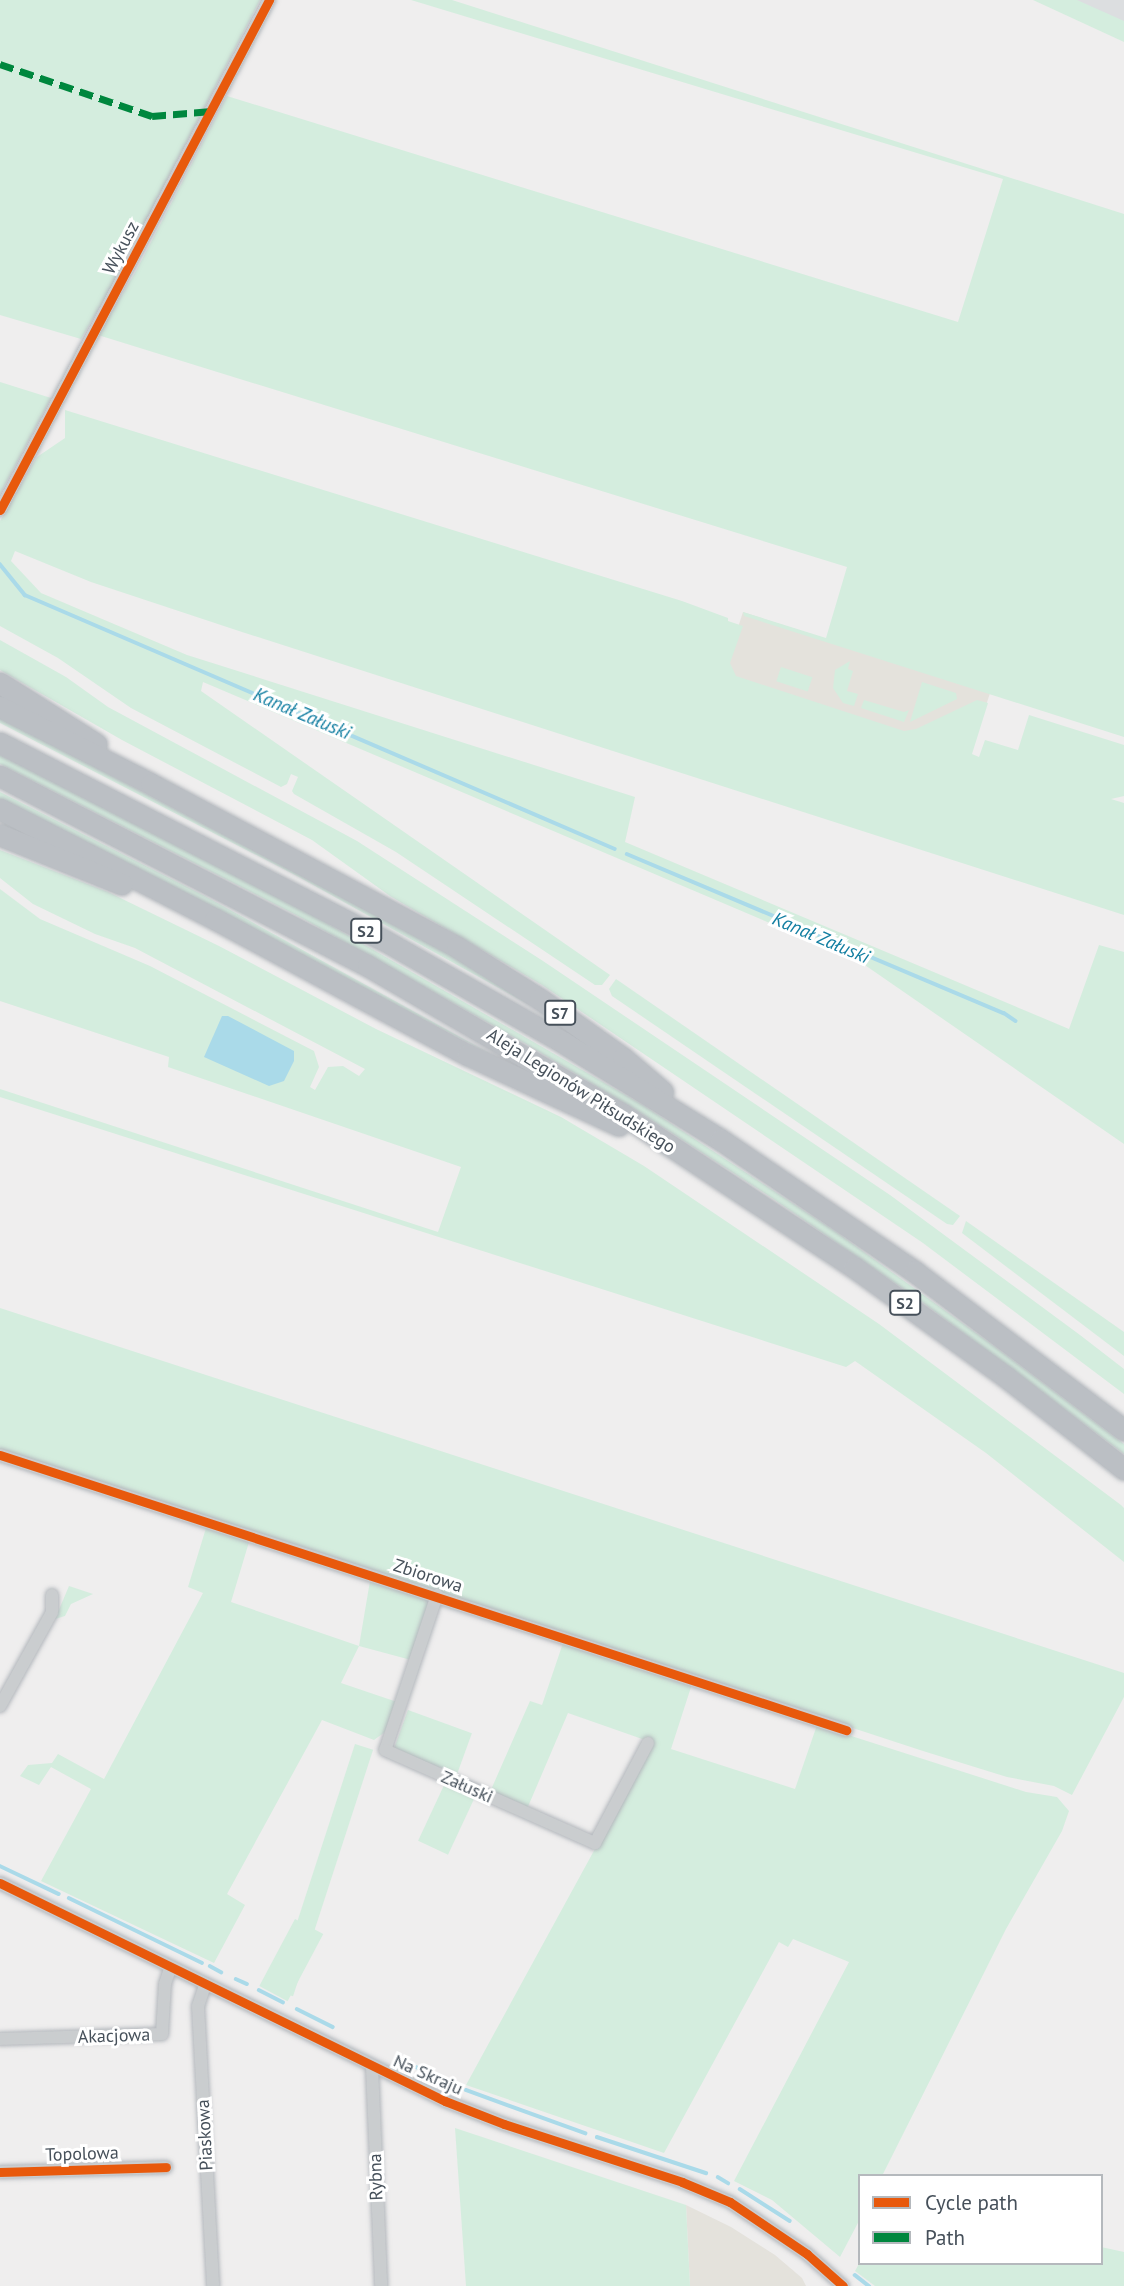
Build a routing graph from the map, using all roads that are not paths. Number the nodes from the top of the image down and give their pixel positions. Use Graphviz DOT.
graph roads {
  1 [pos="269,0"];
  2 [pos="0,510"];
  3 [pos="0,683"];
  4 [pos="0,708"];
  5 [pos="0,743"];
  6 [pos="0,776"];
  7 [pos="151,784"];
  8 [pos="0,809"];
  9 [pos="0,835"];
  10 [pos="215,919"];
  11 [pos="721,1140"];
  12 [pos="677,1150"];
  13 [pos="1124,1430"];
  14 [pos="0,1455"];
  15 [pos="1124,1469"];
  16 [pos="52,1595"];
  17 [pos="437,1595"];
  18 [pos="0,1706"];
  19 [pos="846,1730"];
  20 [pos="648,1743"];
  21 [pos="0,1883"];
  22 [pos="170,1969"];
  23 [pos="205,1985"];
  24 [pos="0,2039"];
  25 [pos="372,2067"];
  26 [pos="166,2167"];
  27 [pos="0,2172"];
  28 [pos="213,2286"];
  29 [pos="381,2286"];
  30 [pos="843,2286"];
  1 -- 2 [label="street, Wykusz"];
  3 -- 7 [label="highway"];
  4 -- 7 [label="highway, S7"];
  5 -- 11 [label="highway, Aleja Legionów Piłsudskiego / S2"];
  6 -- 12 [label="highway, Aleja Legionów Piłsudskiego / S2"];
  7 -- 11 [label="highway, S7"];
  8 -- 10 [label="highway"];
  9 -- 10 [label="highway"];
  10 -- 12 [label="highway"];
  11 -- 13 [label="highway, Aleja Legionów Piłsudskiego / S2"];
  12 -- 15 [label="highway, Aleja Legionów Piłsudskiego / S2"];
  14 -- 17 [label="street, Zbiorowa"];
  16 -- 18 [label="street"];
  17 -- 19 [label="street, Zbiorowa"];
  17 -- 20 [label="street, Załuski"];
  21 -- 22 [label="street, Na Skraju"];
  22 -- 23 [label="street, Na Skraju"];
  22 -- 24 [label="street, Akacjowa"];
  23 -- 25 [label="street, Na Skraju"];
  23 -- 28 [label="street, Piaskowa"];
  25 -- 29 [label="street, Rybna"];
  25 -- 30 [label="street, Na Skraju"];
  26 -- 27 [label="street, Topolowa"];
}
